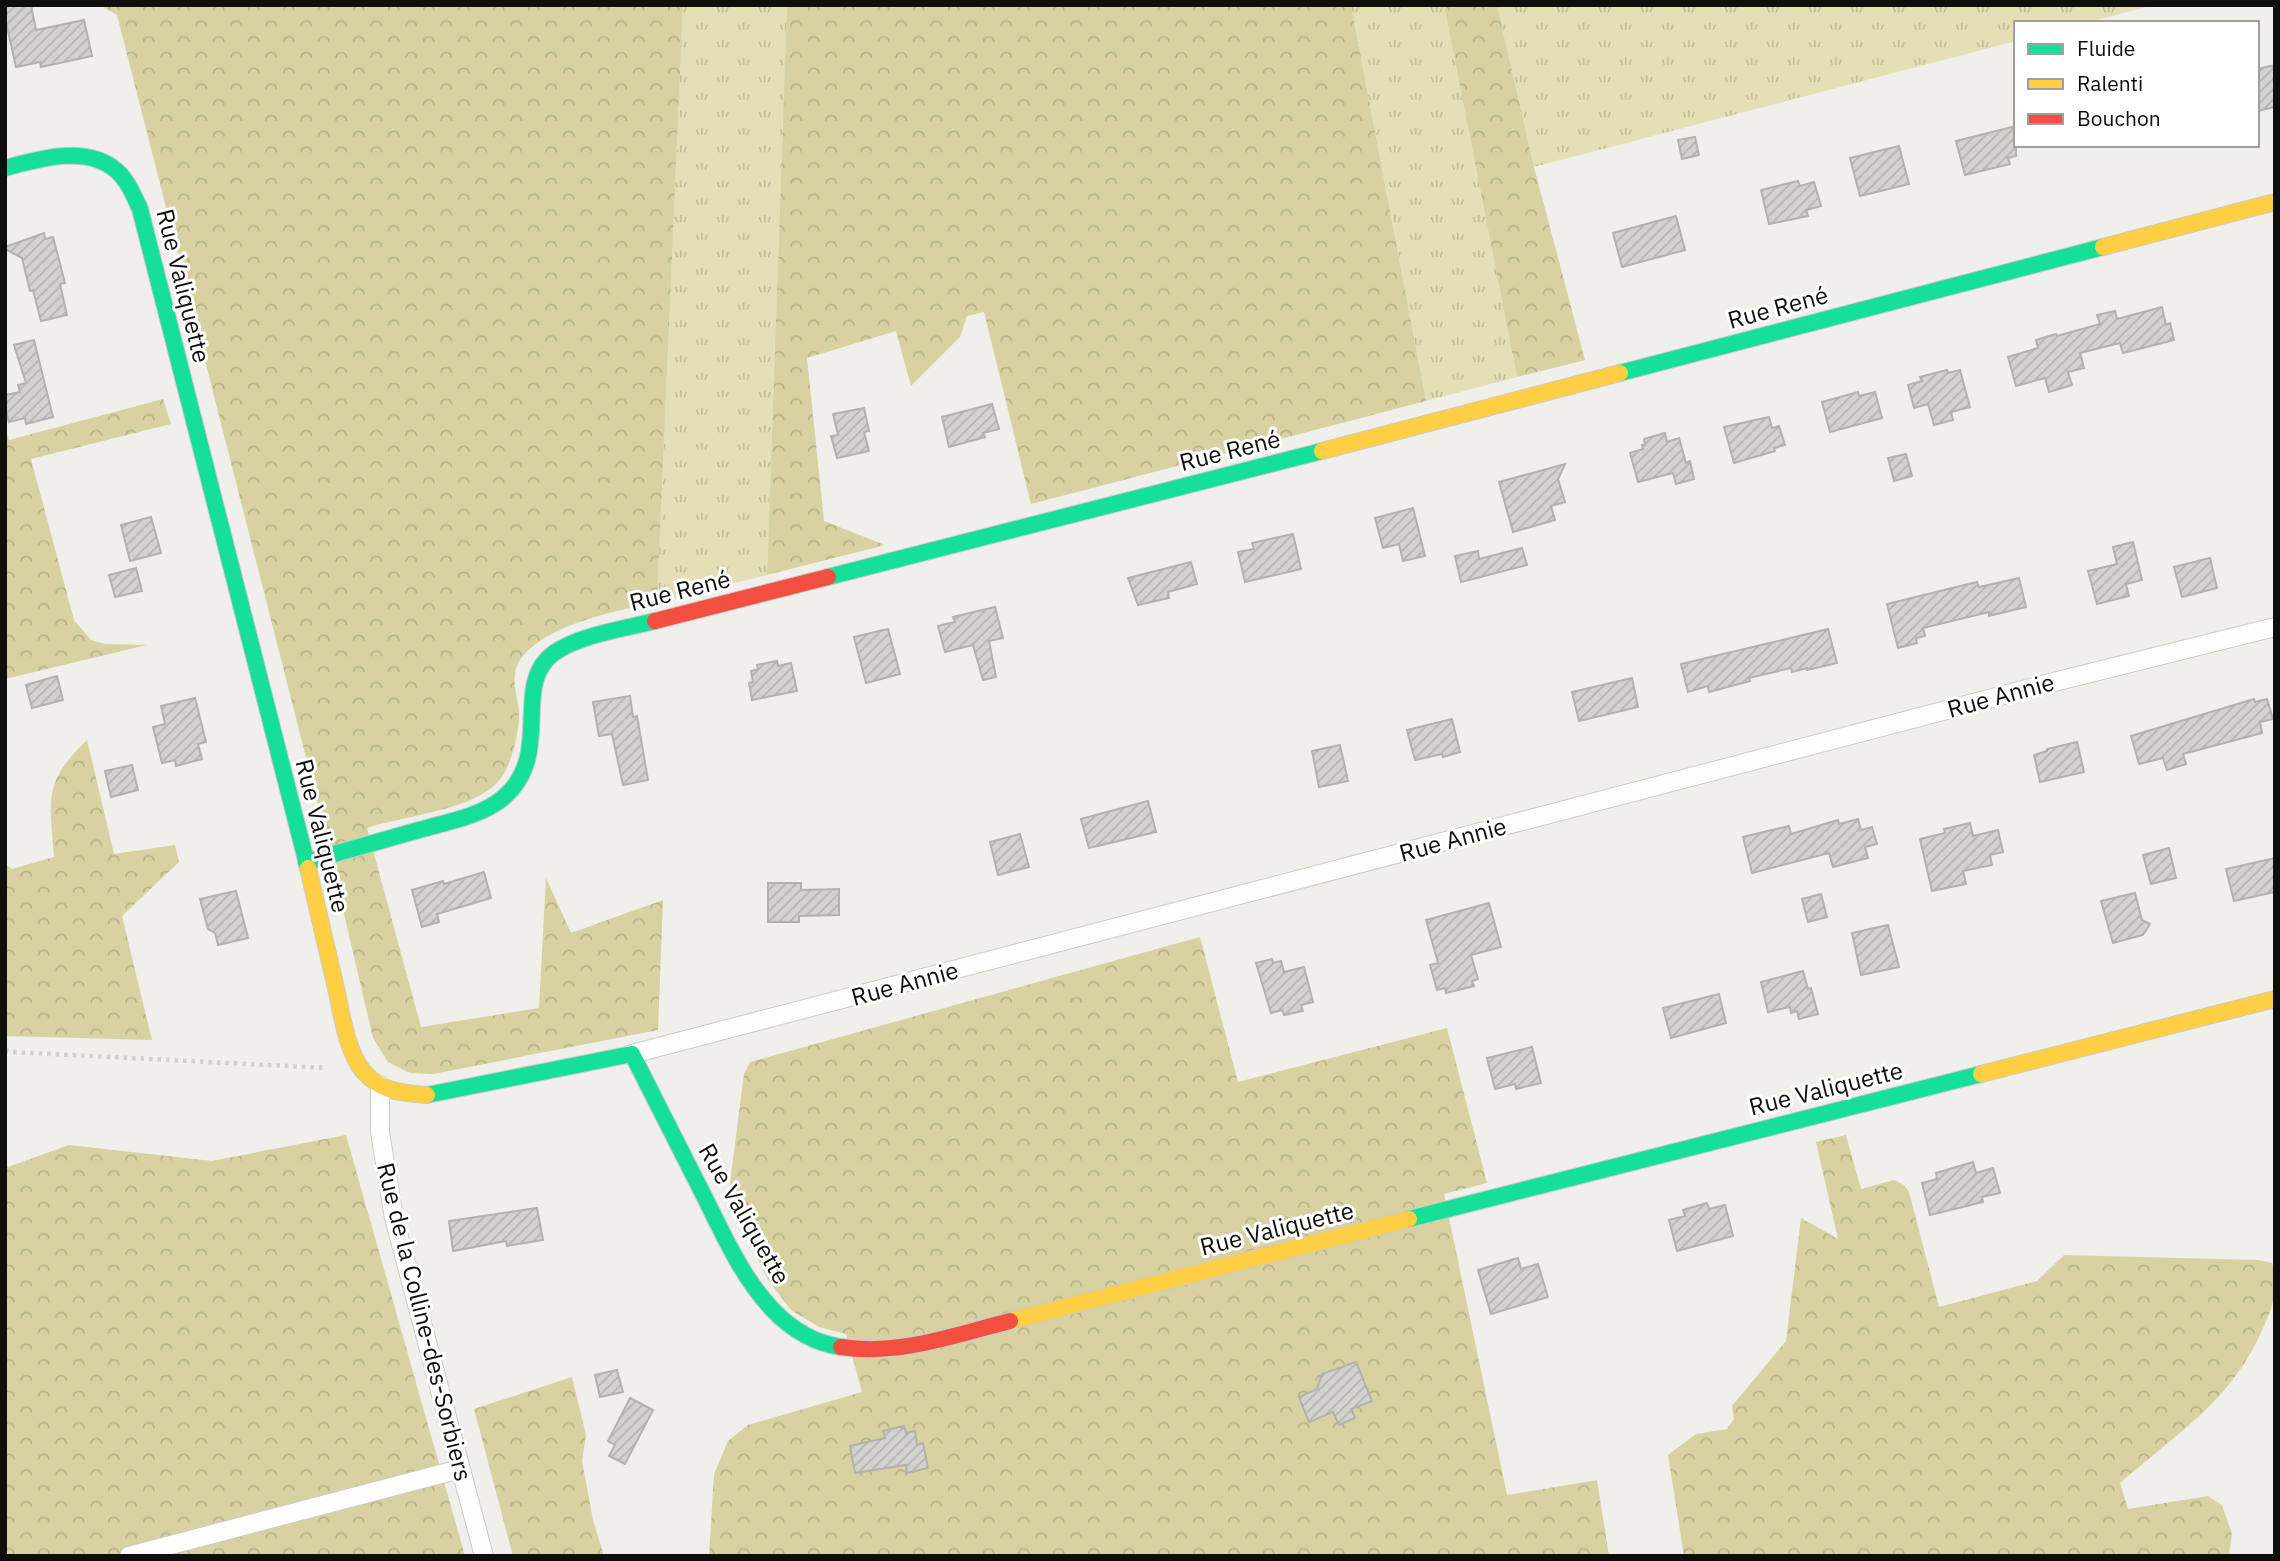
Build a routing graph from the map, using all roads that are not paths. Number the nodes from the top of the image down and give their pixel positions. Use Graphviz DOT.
graph roads {
  1 [pos="5,168"];
  2 [pos="2275,202"];
  3 [pos="2275,627"];
  4 [pos="306,862"];
  5 [pos="2275,999"];
  6 [pos="632,1054"];
  7 [pos="380,1085"];
  8 [pos="460,1469"];
  9 [pos="129,1556"];
  10 [pos="484,1556"];
  1 -- 4 [label="street, Rue Valiquette"];
  2 -- 4 [label="street, Rue René"];
  3 -- 6 [label="street, Rue Annie"];
  4 -- 7 [label="street, Rue Valiquette"];
  5 -- 6 [label="street, Rue Valiquette"];
  6 -- 7 [label="street"];
  7 -- 8 [label="street, Rue de la Colline-des-Sorbiers"];
  8 -- 9 [label="street"];
  8 -- 10 [label="street, Rue de la Colline-des-Sorbiers"];
}
